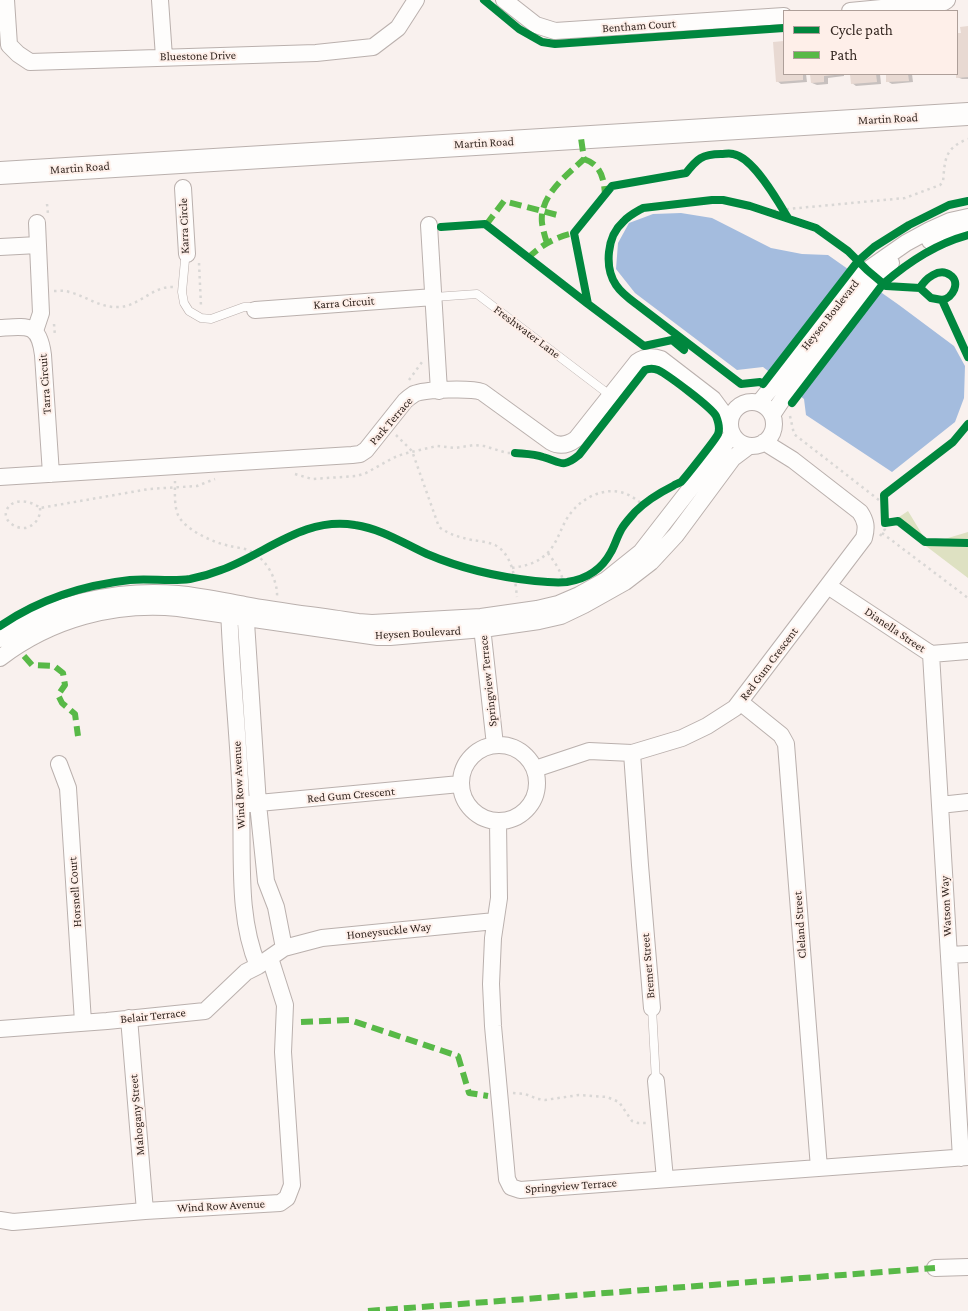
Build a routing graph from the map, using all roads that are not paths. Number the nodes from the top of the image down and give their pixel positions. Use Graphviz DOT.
graph roads {
  1 [pos="6,0"];
  2 [pos="160,0"];
  3 [pos="416,0"];
  4 [pos="504,0"];
  5 [pos="947,0"];
  6 [pos="860,10"];
  7 [pos="783,16"];
  8 [pos="164,57"];
  9 [pos="968,114"];
  10 [pos="0,173"];
  11 [pos="183,188"];
  12 [pos="968,217"];
  13 [pos="37,223"];
  14 [pos="429,224"];
  15 [pos="968,228"];
  16 [pos="38,245"];
  17 [pos="0,247"];
  18 [pos="193,256"];
  19 [pos="868,277"];
  20 [pos="434,297"];
  21 [pos="255,310"];
  22 [pos="0,328"];
  23 [pos="35,331"];
  24 [pos="781,389"];
  25 [pos="439,391"];
  26 [pos="611,396"];
  27 [pos="713,398"];
  28 [pos="759,403"];
  29 [pos="740,405"];
  30 [pos="772,415"];
  31 [pos="731,429"];
  32 [pos="762,440"];
  33 [pos="51,474"];
  34 [pos="0,477"];
  35 [pos="828,586"];
  36 [pos="237,610"];
  37 [pos="482,623"];
  38 [pos="0,638"];
  39 [pos="968,651"];
  40 [pos="931,654"];
  41 [pos="0,658"];
  42 [pos="740,702"];
  43 [pos="494,745"];
  44 [pos="632,753"];
  45 [pos="59,764"];
  46 [pos="535,769"];
  47 [pos="460,784"];
  48 [pos="968,802"];
  49 [pos="242,804"];
  50 [pos="258,804"];
  51 [pos="940,805"];
  52 [pos="498,822"];
  53 [pos="495,921"];
  54 [pos="284,948"];
  55 [pos="968,954"];
  56 [pos="949,955"];
  57 [pos="264,962"];
  58 [pos="652,1008"];
  59 [pos="129,1018"];
  60 [pos="84,1022"];
  61 [pos="0,1029"];
  62 [pos="656,1081"];
  63 [pos="964,1158"];
  64 [pos="819,1168"];
  65 [pos="666,1179"];
  66 [pos="145,1211"];
  67 [pos="0,1220"];
  68 [pos="968,1267"];
  69 [pos="935,1268"];
  1 -- 8 [label="street, Bluestone Drive"];
  2 -- 8 [label="street"];
  3 -- 8 [label="street, Bluestone Drive"];
  4 -- 7 [label="street, Bentham Court"];
  5 -- 6 [label="street"];
  9 -- 10 [label="street, Martin Road"];
  11 -- 18 [label="street, Karra Circle"];
  12 -- 19 [label="street, Heysen Boulevard"];
  13 -- 16 [label="street"];
  14 -- 20 [label="street"];
  15 -- 19 [label="street, Heysen Boulevard"];
  16 -- 17 [label="street"];
  16 -- 23 [label="street"];
  18 -- 21 [label="lane, Karra Circle"];
  19 -- 24 [label="street, Heysen Boulevard"];
  20 -- 21 [label="street, Karra Circuit"];
  20 -- 25 [label="street"];
  20 -- 26 [label="lane, Freshwater Lane"];
  22 -- 23 [label="street"];
  23 -- 33 [label="street, Tarra Circuit"];
  24 -- 28 [label="street, Heysen Boulevard"];
  24 -- 30 [label="street, Heysen Boulevard"];
  25 -- 26 [label="street, Park Terrace"];
  25 -- 33 [label="street, Park Terrace"];
  26 -- 27 [label="street, Park Terrace"];
  27 -- 29 [label="street"];
  27 -- 31 [label="street"];
  28 -- 29 [label="street"];
  28 -- 30 [label="street"];
  29 -- 31 [label="street"];
  30 -- 32 [label="street"];
  31 -- 32 [label="street"];
  31 -- 37 [label="street, Heysen Boulevard"];
  32 -- 35 [label="street, Red Gum Crescent"];
  32 -- 37 [label="street, Heysen Boulevard"];
  33 -- 34 [label="street, Park Terrace"];
  35 -- 40 [label="street, Dianella Street"];
  35 -- 42 [label="street, Red Gum Crescent"];
  36 -- 37 [label="street, Heysen Boulevard"];
  36 -- 37 [label="street, Heysen Boulevard"];
  36 -- 38 [label="street, Heysen Boulevard"];
  36 -- 41 [label="street, Heysen Boulevard"];
  36 -- 49 [label="street, Wind Row Avenue"];
  36 -- 50 [label="street, Wind Row Avenue"];
  37 -- 43 [label="street, Springview Terrace"];
  39 -- 40 [label="street, Dianella Street"];
  40 -- 51 [label="street, Watson Way"];
  42 -- 44 [label="street, Red Gum Crescent"];
  42 -- 64 [label="street, Cleland Street"];
  43 -- 46 [label="street"];
  43 -- 47 [label="street"];
  44 -- 46 [label="street, Red Gum Crescent"];
  44 -- 58 [label="street, Bremer Street"];
  45 -- 60 [label="street, Horsnell Court"];
  46 -- 52 [label="street"];
  47 -- 50 [label="street, Red Gum Crescent"];
  47 -- 52 [label="street"];
  48 -- 51 [label="street"];
  49 -- 50 [label="street, Red Gum Crescent"];
  49 -- 57 [label="street, Wind Row Avenue"];
  50 -- 54 [label="street, Wind Row Avenue"];
  51 -- 56 [label="street, Watson Way"];
  52 -- 53 [label="street, Springview Terrace"];
  53 -- 54 [label="street, Honeysuckle Way"];
  53 -- 65 [label="street, Springview Terrace"];
  54 -- 57 [label="street, Belair Terrace"];
  55 -- 56 [label="street"];
  56 -- 63 [label="street, Watson Way"];
  57 -- 59 [label="street, Belair Terrace"];
  57 -- 66 [label="street, Wind Row Avenue"];
  58 -- 62 [label="lane, Bremer Street"];
  59 -- 60 [label="street, Belair Terrace"];
  59 -- 66 [label="street, Mahogany Street"];
  60 -- 61 [label="street, Belair Terrace"];
  62 -- 65 [label="street, Bremer Street"];
  63 -- 64 [label="street, Springview Terrace"];
  64 -- 65 [label="street, Springview Terrace"];
  66 -- 67 [label="street, Wind Row Avenue"];
  68 -- 69 [label="street"];
}
